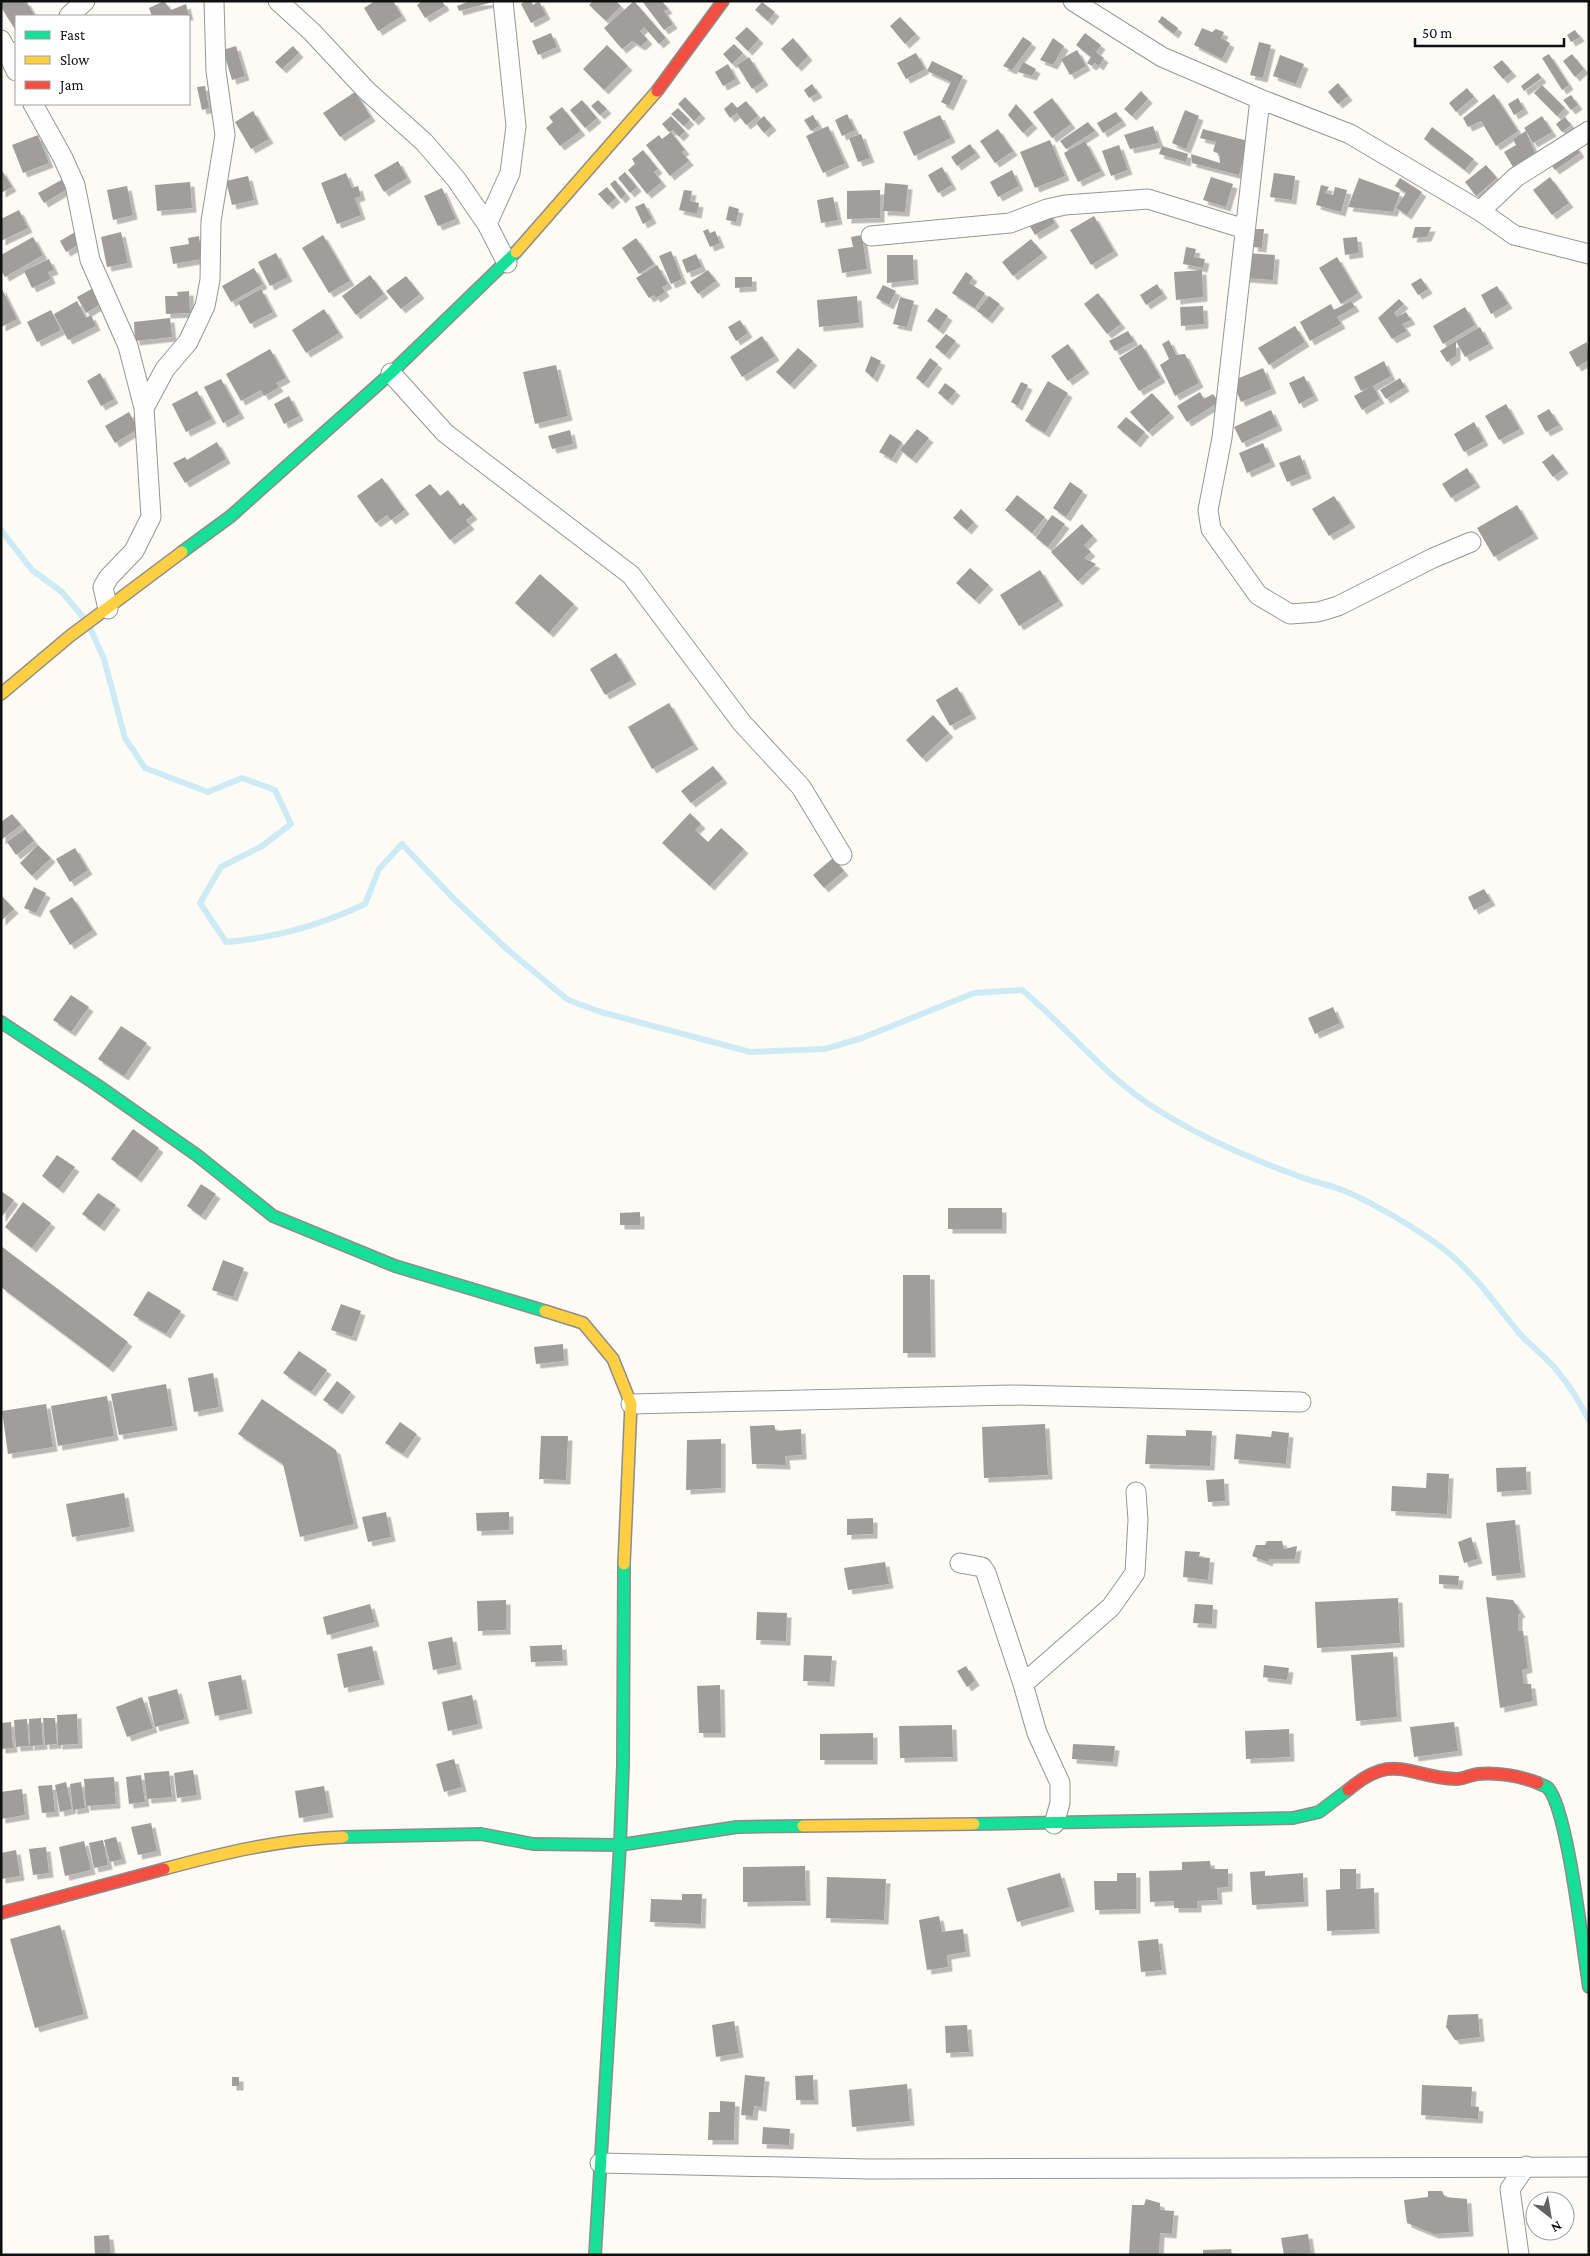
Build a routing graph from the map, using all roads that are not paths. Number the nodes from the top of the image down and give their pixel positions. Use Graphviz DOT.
graph roads {
  1 [pos="84,1"];
  2 [pos="214,1"];
  3 [pos="278,1"];
  4 [pos="503,1"];
  5 [pos="724,1"];
  6 [pos="1073,1"];
  7 [pos="69,15"];
  8 [pos="1260,99"];
  9 [pos="34,105"];
  10 [pos="1589,131"];
  11 [pos="1480,211"];
  12 [pos="487,224"];
  13 [pos="1245,229"];
  14 [pos="871,236"];
  15 [pos="1589,254"];
  16 [pos="507,263"];
  17 [pos="391,373"];
  18 [pos="144,408"];
  19 [pos="1471,542"];
  20 [pos="101,614"];
  21 [pos="1,694"];
  22 [pos="842,855"];
  23 [pos="1,1022"];
  24 [pos="1301,1402"];
  25 [pos="631,1404"];
  26 [pos="1136,1492"];
  27 [pos="960,1563"];
  28 [pos="1023,1684"];
  29 [pos="1054,1824"];
  30 [pos="620,1845"];
  31 [pos="1,1913"];
  32 [pos="1589,1987"];
  33 [pos="600,2163"];
  34 [pos="1526,2166"];
  35 [pos="1589,2167"];
  36 [pos="595,2255"];
  37 [pos="1519,2255"];
  1 -- 7 [label="street"];
  2 -- 18 [label="street"];
  3 -- 12 [label="street"];
  4 -- 12 [label="street"];
  5 -- 16 [label="street"];
  6 -- 8 [label="street"];
  8 -- 11 [label="street"];
  8 -- 13 [label="street"];
  9 -- 18 [label="street"];
  10 -- 11 [label="street"];
  11 -- 15 [label="street"];
  12 -- 16 [label="street"];
  13 -- 14 [label="street"];
  13 -- 19 [label="street"];
  16 -- 17 [label="street"];
  17 -- 20 [label="street"];
  17 -- 22 [label="street"];
  18 -- 20 [label="street"];
  20 -- 21 [label="street"];
  23 -- 25 [label="street"];
  24 -- 25 [label="street"];
  25 -- 30 [label="street"];
  26 -- 28 [label="street"];
  27 -- 28 [label="street"];
  28 -- 29 [label="street"];
  29 -- 30 [label="street"];
  29 -- 32 [label="street"];
  30 -- 31 [label="street"];
  30 -- 33 [label="street"];
  33 -- 34 [label="street"];
  33 -- 36 [label="street"];
  34 -- 35 [label="street"];
  34 -- 37 [label="street"];
}
